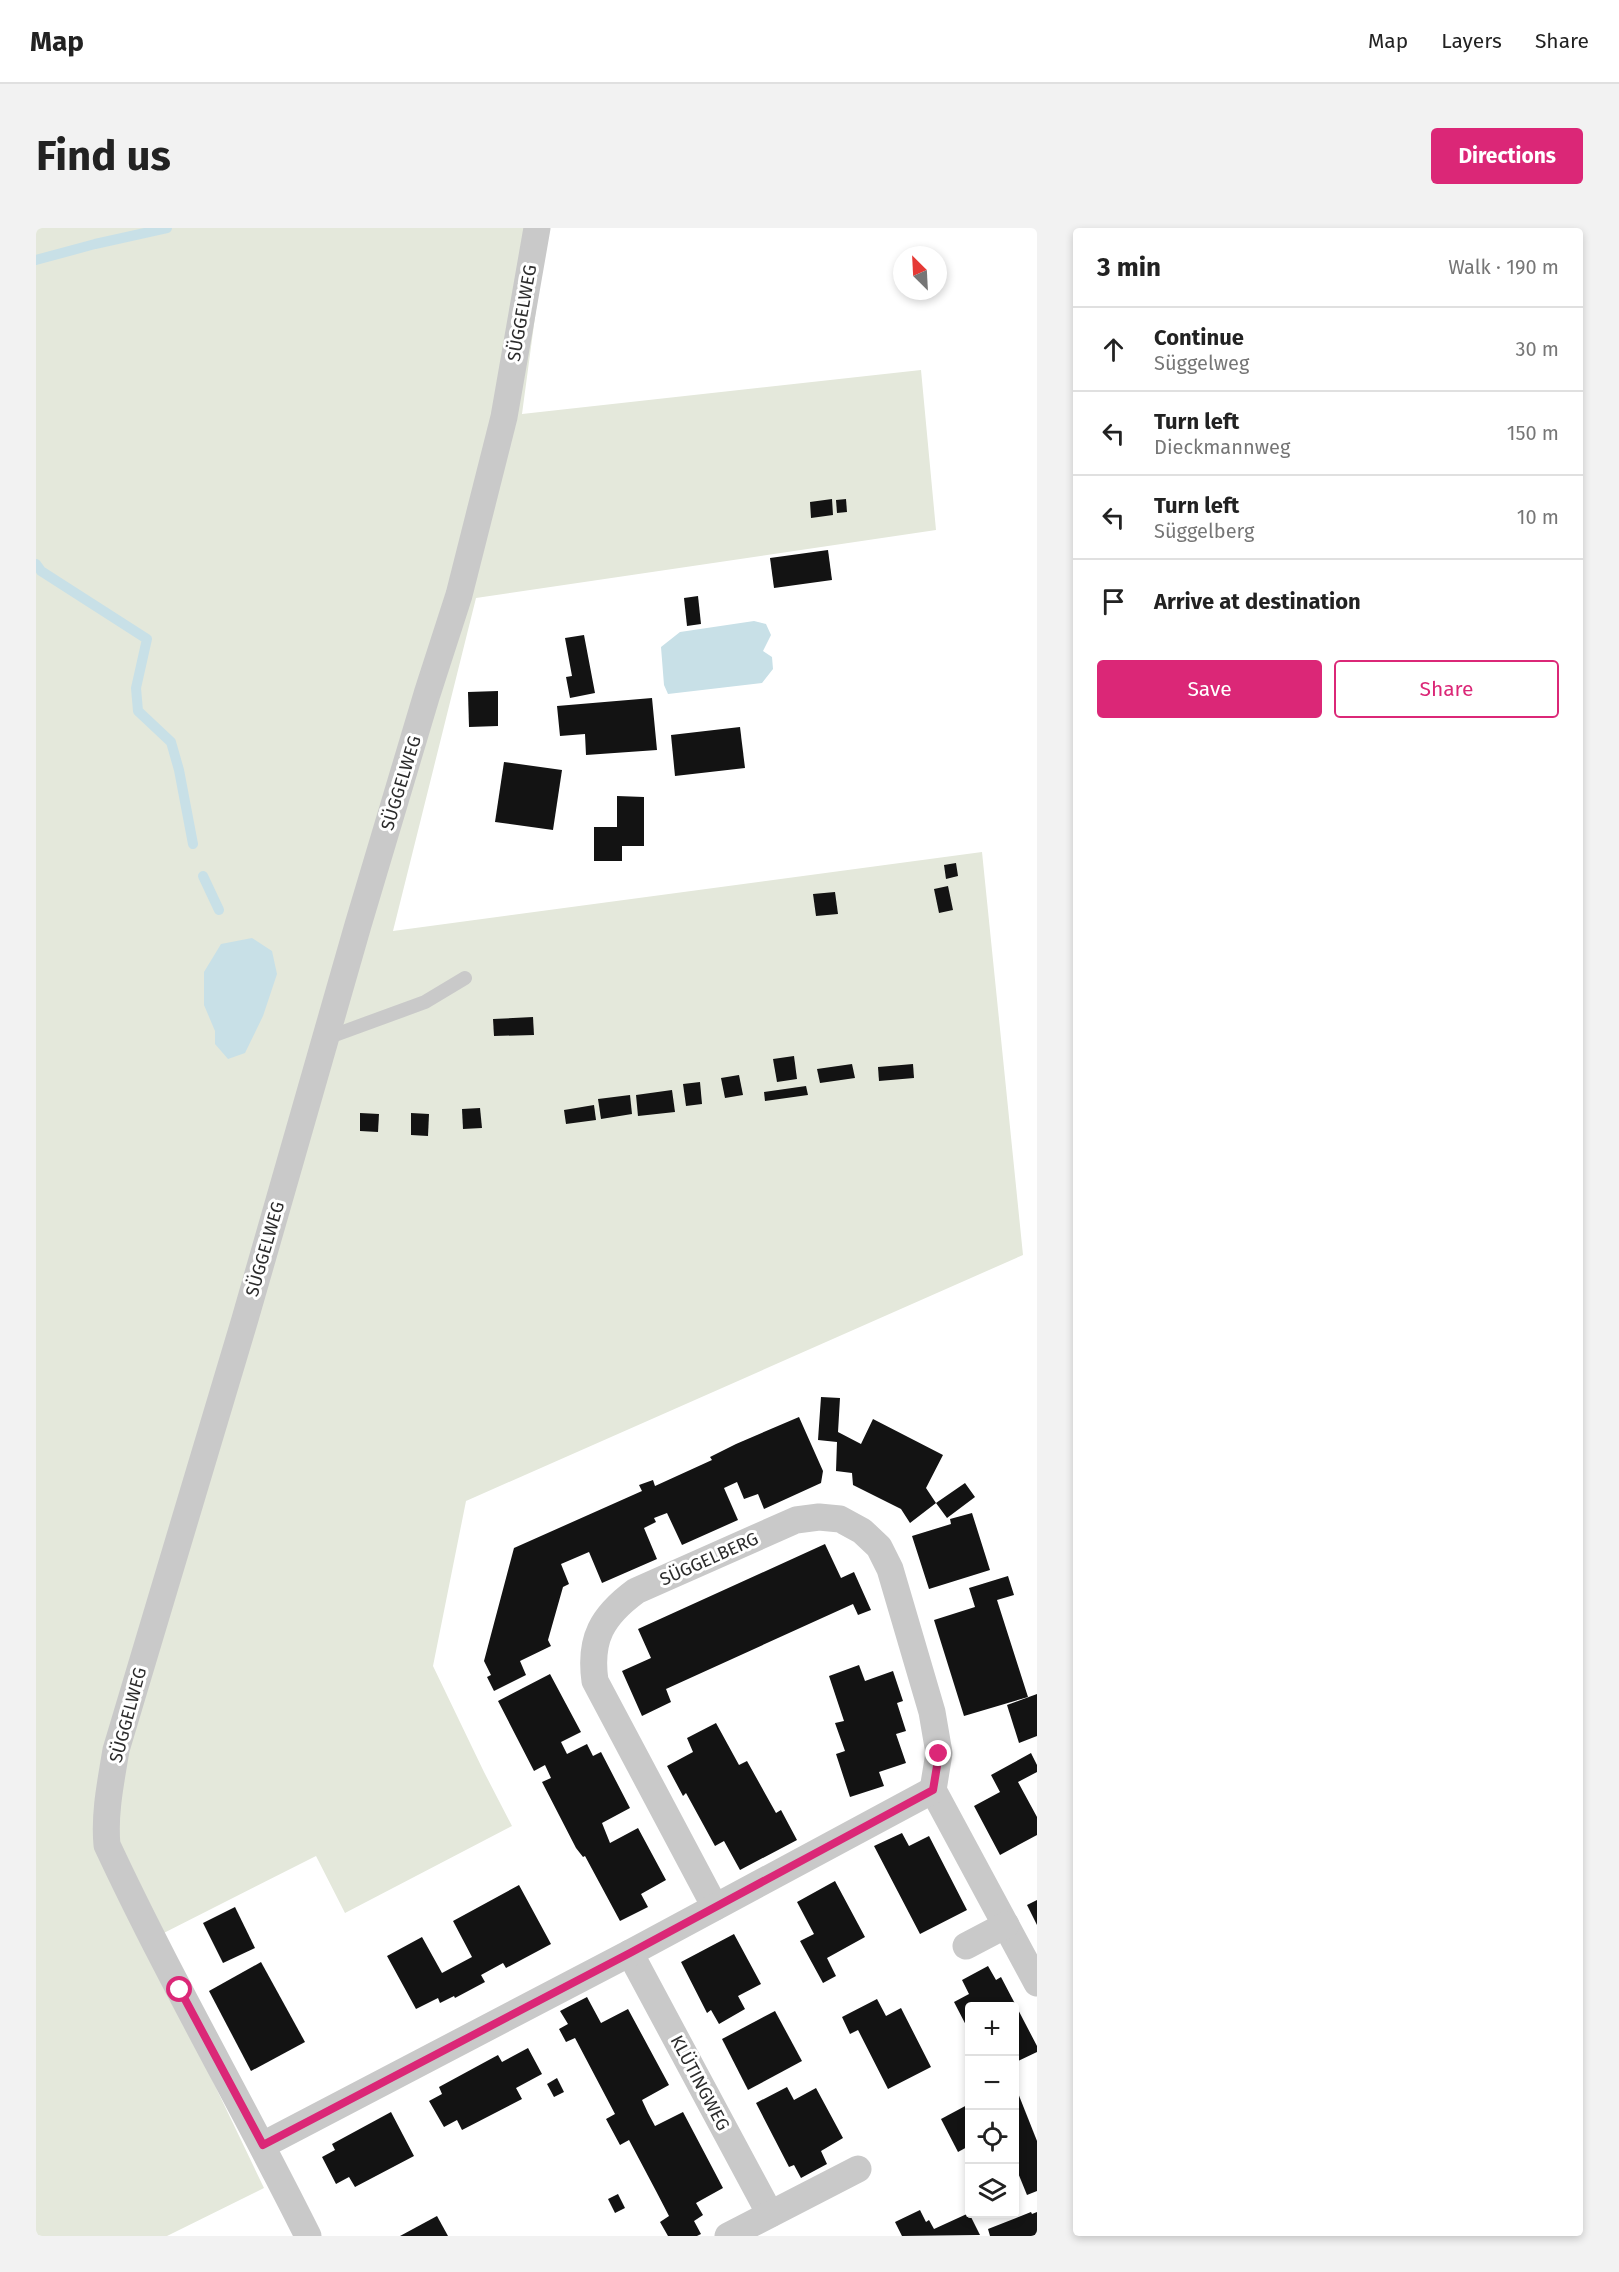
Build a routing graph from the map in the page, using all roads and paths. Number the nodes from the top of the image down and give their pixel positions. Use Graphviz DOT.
graph roads {
  1 [pos="537,228"];
  2 [pos="465,978"];
  3 [pos="324,1039"];
  4 [pos="933,1790"];
  5 [pos="714,1906"];
  6 [pos="1006,1925"];
  7 [pos="966,1946"];
  8 [pos="630,1953"];
  9 [pos="1037,1983"];
  10 [pos="263,2145"];
  11 [pos="858,2169"];
  12 [pos="770,2214"];
  13 [pos="308,2236"];
  14 [pos="728,2236"];
  1 -- 3 [label="street, SÜGGELWEG"];
  2 -- 3 [label="lane"];
  3 -- 10 [label="street, SÜGGELWEG"];
  4 -- 5 [label="street"];
  4 -- 5 [label="street, SÜGGELBERG"];
  4 -- 6 [label="street"];
  5 -- 8 [label="street"];
  6 -- 7 [label="street"];
  6 -- 9 [label="street"];
  8 -- 10 [label="street"];
  8 -- 12 [label="street, KLÜTINGWEG"];
  10 -- 13 [label="street, SÜGGELWEG"];
  11 -- 12 [label="street"];
  12 -- 14 [label="street"];
}
